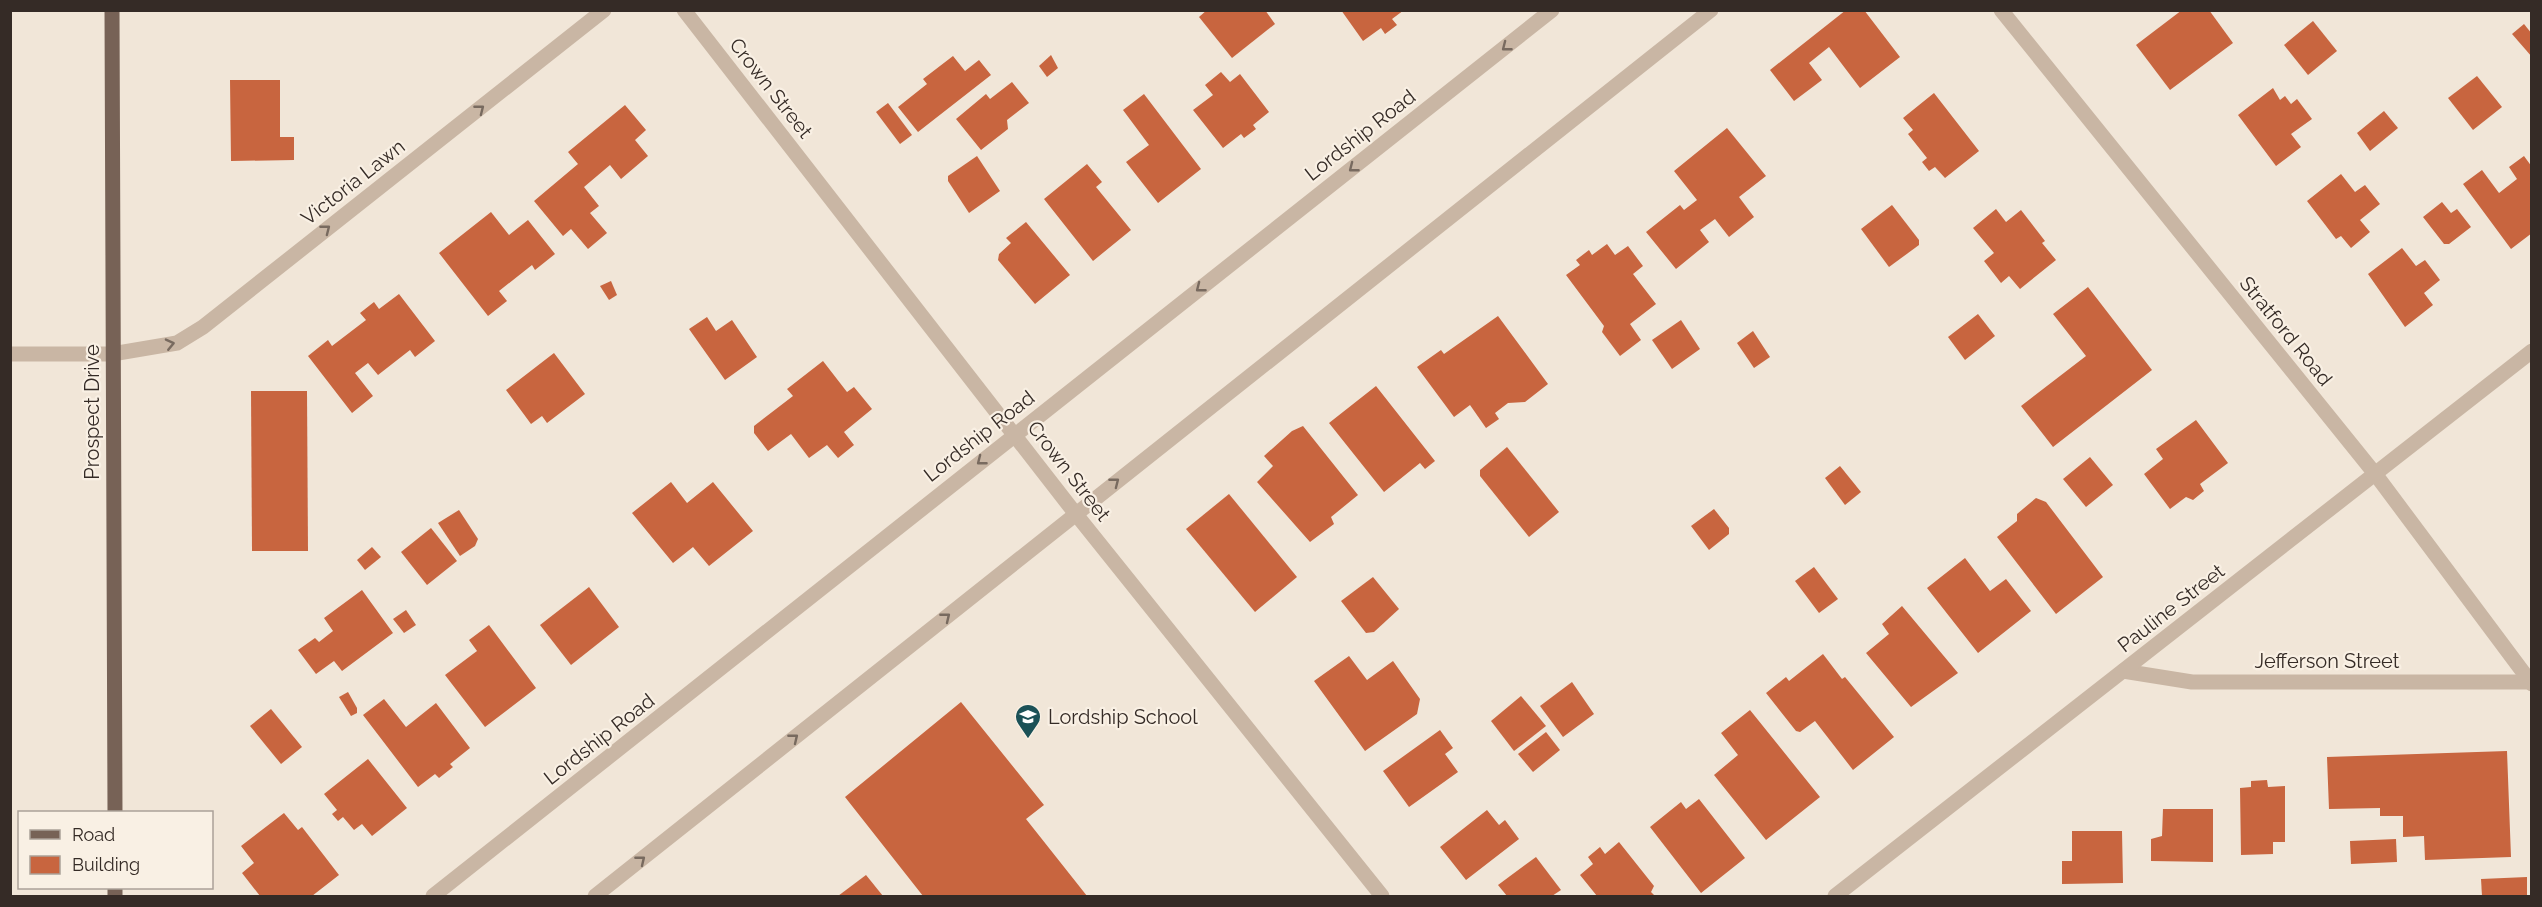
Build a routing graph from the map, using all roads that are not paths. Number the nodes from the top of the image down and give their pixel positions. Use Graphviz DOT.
graph roads {
  1 [pos="112,10"];
  2 [pos="604,10"];
  3 [pos="684,10"];
  4 [pos="1552,10"];
  5 [pos="1712,10"];
  6 [pos="2001,10"];
  7 [pos="2532,351"];
  8 [pos="10,354"];
  9 [pos="112,354"];
  10 [pos="1014,435"];
  11 [pos="2376,475"];
  12 [pos="1075,513"];
  13 [pos="2123,671"];
  14 [pos="2531,683"];
  15 [pos="115,811"];
  16 [pos="434,897"];
  17 [pos="596,897"];
  18 [pos="1382,897"];
  19 [pos="1834,897"];
  1 -- 9 [label="main road, Prospect Drive"];
  9 -- 2 [label="street, Victoria Lawn, one-way"];
  3 -- 10 [label="street, Crown Street"];
  4 -- 10 [label="street, Lordship Road, one-way"];
  12 -- 5 [label="street, one-way"];
  6 -- 11 [label="street, Stratford Road"];
  7 -- 11 [label="street, Pauline Street"];
  8 -- 9 [label="street, Victoria Lawn"];
  9 -- 15 [label="main road, Prospect Drive"];
  10 -- 12 [label="street, Crown Street"];
  10 -- 16 [label="street, Lordship Road, one-way"];
  11 -- 13 [label="street, Pauline Street"];
  11 -- 14 [label="street, Stratford Road"];
  17 -- 12 [label="street, one-way"];
  12 -- 18 [label="street, Crown Street"];
  13 -- 14 [label="street, Jefferson Street"];
  13 -- 19 [label="street, Pauline Street"];
}
